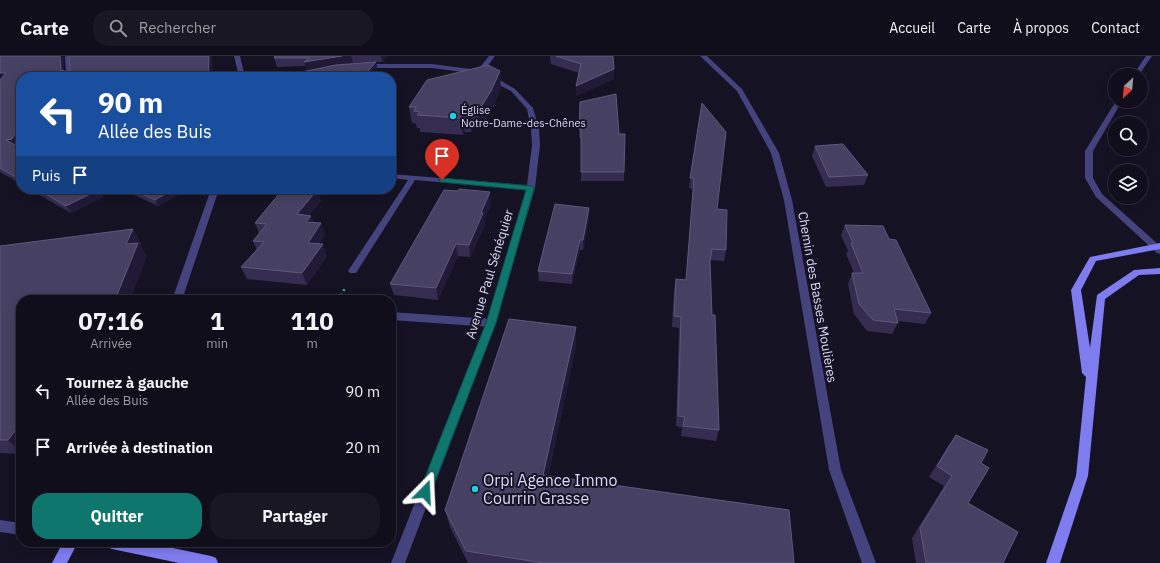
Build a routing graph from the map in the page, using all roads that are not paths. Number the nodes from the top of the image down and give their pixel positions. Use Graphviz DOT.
graph roads {
  1 [pos="68,56"];
  2 [pos="237,56"];
  3 [pos="492,56"];
  4 [pos="703,56"];
  5 [pos="1149,56"];
  6 [pos="359,66"];
  7 [pos="1141,68"];
  8 [pos="69,72"];
  9 [pos="241,72"];
  10 [pos="480,72"];
  11 [pos="1115,108"];
  12 [pos="396,176"];
  13 [pos="413,178"];
  14 [pos="531,188"];
  15 [pos="213,194"];
  16 [pos="1158,248"];
  17 [pos="353,271"];
  18 [pos="1160,271"];
  19 [pos="178,295"];
  20 [pos="396,316"];
  21 [pos="491,323"];
  22 [pos="1090,391"];
  23 [pos="0,526"];
  24 [pos="16,528"];
  25 [pos="68,547"];
  26 [pos="136,547"];
  27 [pos="59,563"];
  28 [pos="211,563"];
  29 [pos="398,563"];
  30 [pos="869,563"];
  31 [pos="1053,563"];
  1 -- 8 [label="street"];
  2 -- 9 [label="street"];
  3 -- 10 [label="street"];
  4 -- 30 [label="street, Chemin des Basses Moulières"];
  5 -- 7 [label="street"];
  6 -- 10 [label="street, Avenue Paul Sénéquier"];
  10 -- 14 [label="street, Avenue Paul Sénéquier"];
  11 -- 16 [label="street"];
  12 -- 13 [label="street"];
  13 -- 14 [label="street"];
  13 -- 17 [label="street"];
  14 -- 21 [label="street, Avenue Paul Sénéquier"];
  15 -- 19 [label="street"];
  16 -- 22 [label="street"];
  18 -- 22 [label="street"];
  20 -- 21 [label="street"];
  21 -- 29 [label="street, Avenue Paul Sénéquier"];
  22 -- 31 [label="street"];
  23 -- 24 [label="street"];
  25 -- 27 [label="street"];
  26 -- 28 [label="street"];
}
